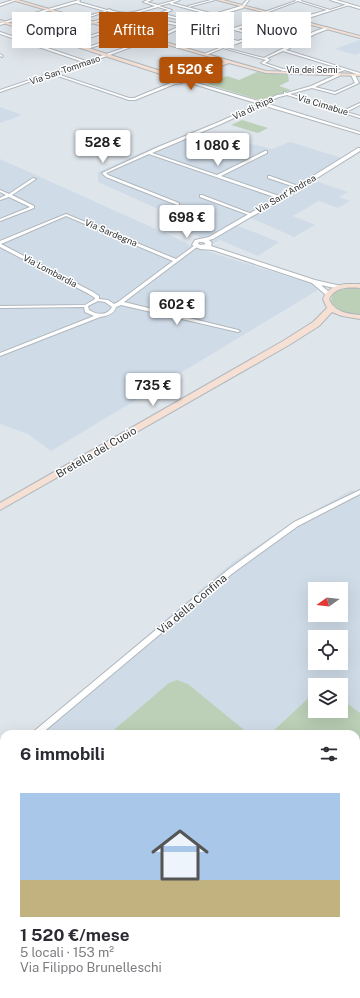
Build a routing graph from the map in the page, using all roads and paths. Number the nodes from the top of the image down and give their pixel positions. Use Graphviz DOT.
graph roads {
  1 [pos="15,0"];
  2 [pos="64,0"];
  3 [pos="82,0"];
  4 [pos="151,0"];
  5 [pos="179,0"];
  6 [pos="214,0"];
  7 [pos="219,0"];
  8 [pos="248,0"];
  9 [pos="297,0"];
  10 [pos="332,0"];
  11 [pos="77,2"];
  12 [pos="73,3"];
  13 [pos="169,3"];
  14 [pos="348,4"];
  15 [pos="0,6"];
  16 [pos="158,6"];
  17 [pos="243,6"];
  18 [pos="185,7"];
  19 [pos="360,8"];
  20 [pos="49,10"];
  21 [pos="109,10"];
  22 [pos="329,10"];
  23 [pos="41,12"];
  24 [pos="56,12"];
  25 [pos="115,12"];
  26 [pos="136,12"];
  27 [pos="202,12"];
  28 [pos="223,12"];
  29 [pos="265,12"];
  30 [pos="91,16"];
  31 [pos="311,16"];
  32 [pos="176,18"];
  33 [pos="12,20"];
  34 [pos="99,20"];
  35 [pos="1,22"];
  36 [pos="93,22"];
  37 [pos="99,24"];
  38 [pos="311,24"];
  39 [pos="12,26"];
  40 [pos="242,27"];
  41 [pos="327,28"];
  42 [pos="242,31"];
  43 [pos="0,33"];
  44 [pos="360,37"];
  45 [pos="234,41"];
  46 [pos="242,41"];
  47 [pos="239,42"];
  48 [pos="168,43"];
  49 [pos="234,44"];
  50 [pos="86,48"];
  51 [pos="129,48"];
  52 [pos="224,48"];
  53 [pos="284,50"];
  54 [pos="205,54"];
  55 [pos="108,55"];
  56 [pos="263,59"];
  57 [pos="88,62"];
  58 [pos="232,62"];
  59 [pos="360,68"];
  60 [pos="346,69"];
  61 [pos="354,73"];
  62 [pos="53,74"];
  63 [pos="340,74"];
  64 [pos="360,74"];
  65 [pos="187,80"];
  66 [pos="312,86"];
  67 [pos="0,91"];
  68 [pos="285,93"];
  69 [pos="263,103"];
  70 [pos="360,104"];
  71 [pos="343,112"];
  72 [pos="360,117"];
  73 [pos="360,133"];
  74 [pos="360,149"];
  75 [pos="266,152"];
  76 [pos="149,153"];
  77 [pos="218,176"];
  78 [pos="269,177"];
  79 [pos="34,179"];
  80 [pos="299,187"];
  81 [pos="0,191"];
  82 [pos="10,195"];
  83 [pos="202,196"];
  84 [pos="281,198"];
  85 [pos="0,199"];
  86 [pos="178,204"];
  87 [pos="250,214"];
  88 [pos="0,220"];
  89 [pos="209,242"];
  90 [pos="0,244"];
  91 [pos="200,247"];
  92 [pos="177,261"];
  93 [pos="314,282"];
  94 [pos="360,286"];
  95 [pos="339,287"];
  96 [pos="328,294"];
  97 [pos="97,300"];
  98 [pos="120,303"];
  99 [pos="86,306"];
  100 [pos="114,306"];
  101 [pos="0,307"];
  102 [pos="331,308"];
  103 [pos="100,315"];
  104 [pos="344,315"];
  105 [pos="360,317"];
  106 [pos="316,324"];
  107 [pos="238,331"];
  108 [pos="0,355"];
  109 [pos="359,493"];
  110 [pos="0,507"];
  111 [pos="41,730"];
  1 -- 15 [label="street"];
  1 -- 20 [label="main road"];
  2 -- 12 [label="street"];
  3 -- 11 [label="street"];
  4 -- 16 [label="street"];
  5 -- 13 [label="street"];
  6 -- 18 [label="street"];
  7 -- 17 [label="main road"];
  8 -- 17 [label="street"];
  9 -- 22 [label="street"];
  9 -- 29 [label="street"];
  10 -- 14 [label="street"];
  11 -- 12 [label="street"];
  11 -- 21 [label="street"];
  12 -- 20 [label="street"];
  13 -- 16 [label="street"];
  13 -- 18 [label="street"];
  14 -- 19 [label="street"];
  14 -- 22 [label="street"];
  16 -- 26 [label="street"];
  16 -- 32 [label="street"];
  17 -- 28 [label="street, Via San Tommaso"];
  17 -- 29 [label="main road"];
  18 -- 27 [label="street"];
  20 -- 23 [label="street"];
  20 -- 24 [label="main road"];
  21 -- 25 [label="street"];
  21 -- 30 [label="street"];
  22 -- 31 [label="street"];
  33 -- 35 [label="street"];
  34 -- 36 [label="street"];
  35 -- 39 [label="main road"];
  36 -- 37 [label="main road"];
  38 -- 41 [label="main road"];
  40 -- 42 [label="street"];
  41 -- 44 [label="main road"];
  41 -- 53 [label="street"];
  43 -- 57 [label="street"];
  45 -- 47 [label="street"];
  46 -- 47 [label="street"];
  47 -- 49 [label="street"];
  48 -- 54 [label="main road"];
  50 -- 55 [label="main road"];
  51 -- 55 [label="street, Via San Tommaso"];
  52 -- 54 [label="street"];
  52 -- 56 [label="street"];
  53 -- 56 [label="street"];
  53 -- 60 [label="street"];
  54 -- 58 [label="main road"];
  55 -- 57 [label="street, Via San Tommaso"];
  55 -- 65 [label="main road"];
  56 -- 60 [label="street, Via dei Semi"];
  57 -- 62 [label="street, Via San Tommaso"];
  58 -- 63 [label="main road"];
  58 -- 65 [label="main road"];
  59 -- 61 [label="street"];
  60 -- 61 [label="street"];
  61 -- 63 [label="main road"];
  61 -- 64 [label="main road"];
  61 -- 66 [label="street"];
  62 -- 65 [label="street"];
  62 -- 67 [label="street, Via San Tommaso"];
  63 -- 66 [label="street, Via di Ripa"];
  65 -- 69 [label="street"];
  66 -- 68 [label="street, Via di Ripa"];
  68 -- 69 [label="street, Via di Ripa"];
  68 -- 71 [label="street, Via Cimabue"];
  69 -- 73 [label="street"];
  69 -- 76 [label="street, Via di Ripa"];
  70 -- 71 [label="street"];
  71 -- 72 [label="street, Via Cimabue"];
  74 -- 80 [label="street, Via Sant'Andrea"];
  75 -- 77 [label="street"];
  76 -- 77 [label="street"];
  76 -- 86 [label="street, Via di Ripa"];
  77 -- 84 [label="street"];
  78 -- 80 [label="street"];
  79 -- 82 [label="street"];
  80 -- 84 [label="street, Via Sant'Andrea"];
  81 -- 82 [label="street"];
  82 -- 85 [label="street"];
  82 -- 88 [label="street"];
  83 -- 87 [label="street"];
  84 -- 87 [label="street, Via Sant'Andrea"];
  87 -- 89 [label="street, Via Sant'Andrea"];
  89 -- 91 [label="street"];
  89 -- 91 [label="street, Via Sant'Andrea"];
  89 -- 93 [label="street"];
  90 -- 92 [label="street, Via Sardegna"];
  90 -- 97 [label="street, Via Lombardia"];
  91 -- 92 [label="street"];
  92 -- 98 [label="street"];
  93 -- 95 [label="street"];
  93 -- 96 [label="street"];
  94 -- 95 [label="main road"];
  95 -- 96 [label="main road"];
  96 -- 102 [label="main road"];
  97 -- 99 [label="street"];
  97 -- 100 [label="street"];
  98 -- 100 [label="street"];
  98 -- 107 [label="street"];
  99 -- 101 [label="street"];
  99 -- 103 [label="street"];
  100 -- 103 [label="street"];
  102 -- 104 [label="main road, Bretella del Cuoio"];
  102 -- 106 [label="main road, Bretella del Cuoio"];
  103 -- 108 [label="street"];
  104 -- 105 [label="main road, Bretella del Cuoio"];
  104 -- 106 [label="main road, Bretella del Cuoio"];
  106 -- 110 [label="main road, Bretella del Cuoio"];
  109 -- 111 [label="street, Via della Confina"];
}
